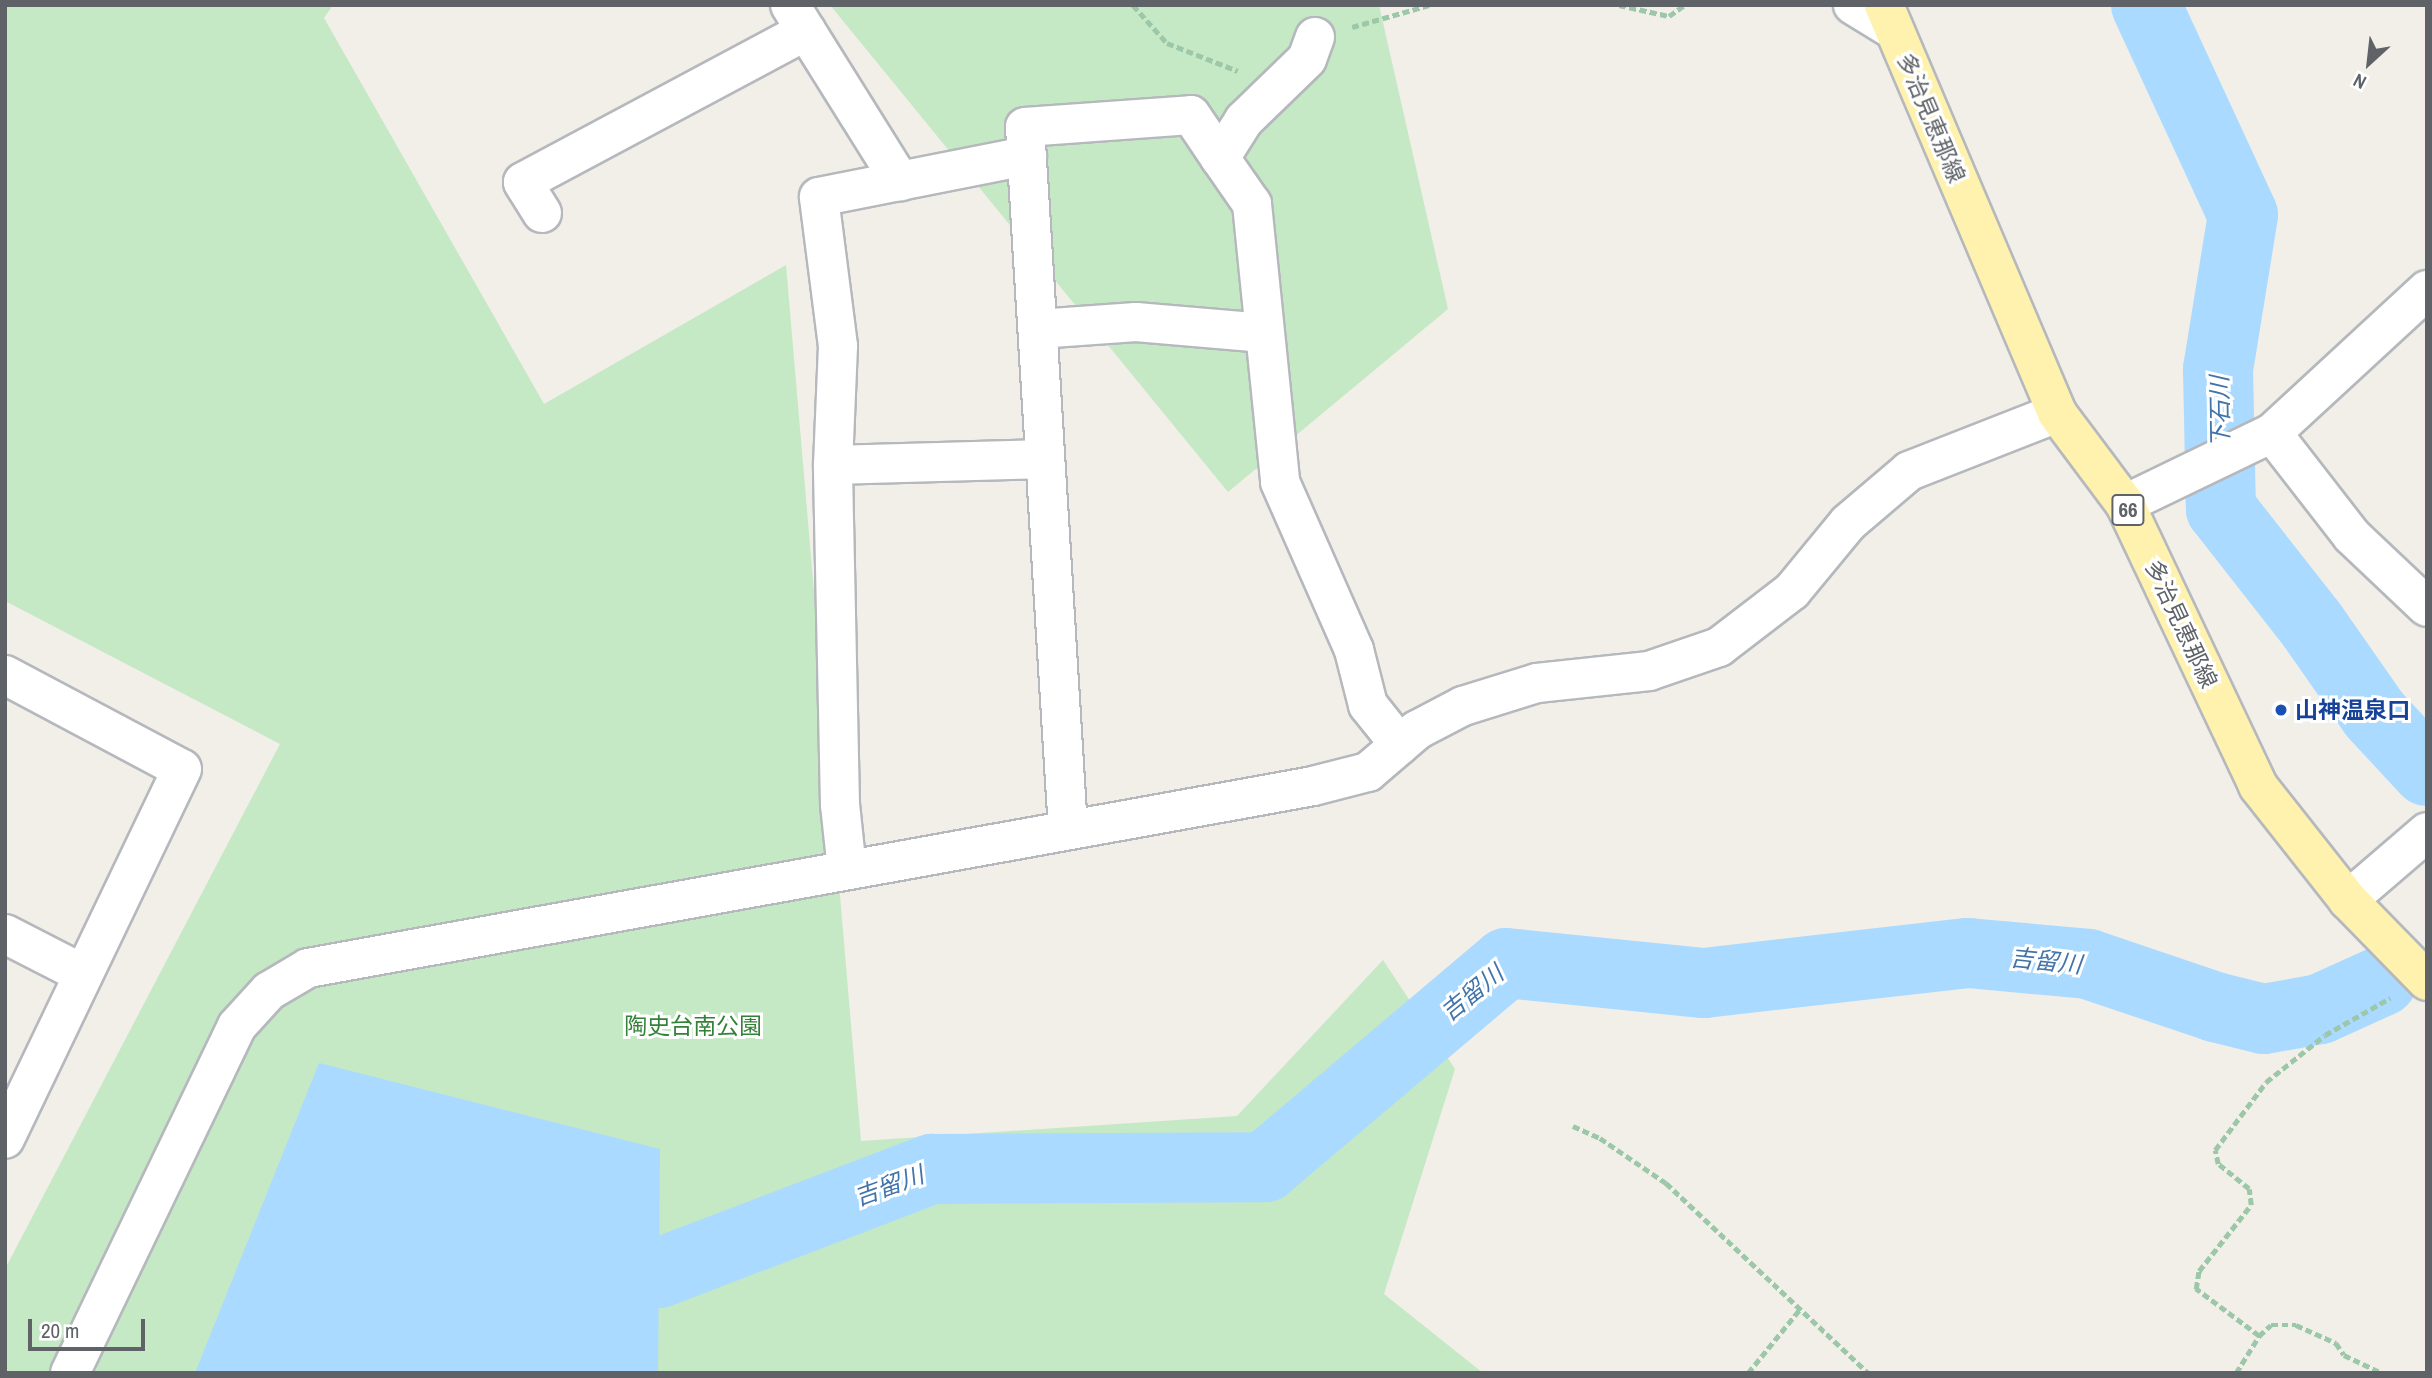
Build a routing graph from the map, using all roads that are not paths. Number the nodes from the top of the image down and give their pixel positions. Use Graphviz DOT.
graph roads {
  1 [pos="1853,5"];
  2 [pos="798,18"];
  3 [pos="1889,18"];
  4 [pos="1315,37"];
  5 [pos="1027,156"];
  6 [pos="1220,158"];
  7 [pos="901,181"];
  8 [pos="542,213"];
  9 [pos="2427,290"];
  10 [pos="1038,329"];
  11 [pos="1265,332"];
  12 [pos="2057,413"];
  13 [pos="2272,433"];
  14 [pos="1045,458"];
  15 [pos="833,465"];
  16 [pos="2125,504"];
  17 [pos="2427,607"];
  18 [pos="5,675"];
  19 [pos="1400,744"];
  20 [pos="1068,830"];
  21 [pos="2423,835"];
  22 [pos="847,870"];
  23 [pos="2348,900"];
  24 [pos="5,934"];
  25 [pos="83,974"];
  26 [pos="2426,980"];
  27 [pos="5,1139"];
  28 [pos="70,1373"];
  1 -- 3 [label="street"];
  2 -- 7 [label="street"];
  2 -- 8 [label="street"];
  3 -- 12 [label="main road, 多治見恵那線 / 66"];
  4 -- 6 [label="street"];
  5 -- 6 [label="street"];
  5 -- 7 [label="street"];
  5 -- 10 [label="street"];
  6 -- 11 [label="street"];
  7 -- 15 [label="street"];
  9 -- 13 [label="street"];
  10 -- 11 [label="street"];
  10 -- 14 [label="street"];
  11 -- 19 [label="street"];
  12 -- 16 [label="main road, 多治見恵那線 / 66"];
  12 -- 19 [label="street"];
  13 -- 16 [label="street"];
  13 -- 17 [label="street"];
  14 -- 15 [label="street"];
  14 -- 20 [label="street"];
  15 -- 22 [label="street"];
  16 -- 23 [label="main road, 多治見恵那線 / 66"];
  18 -- 25 [label="street"];
  19 -- 20 [label="street"];
  20 -- 22 [label="street"];
  21 -- 23 [label="street"];
  22 -- 28 [label="street"];
  23 -- 26 [label="main road, 多治見恵那線 / 66"];
  24 -- 25 [label="street"];
  25 -- 27 [label="street"];
}
